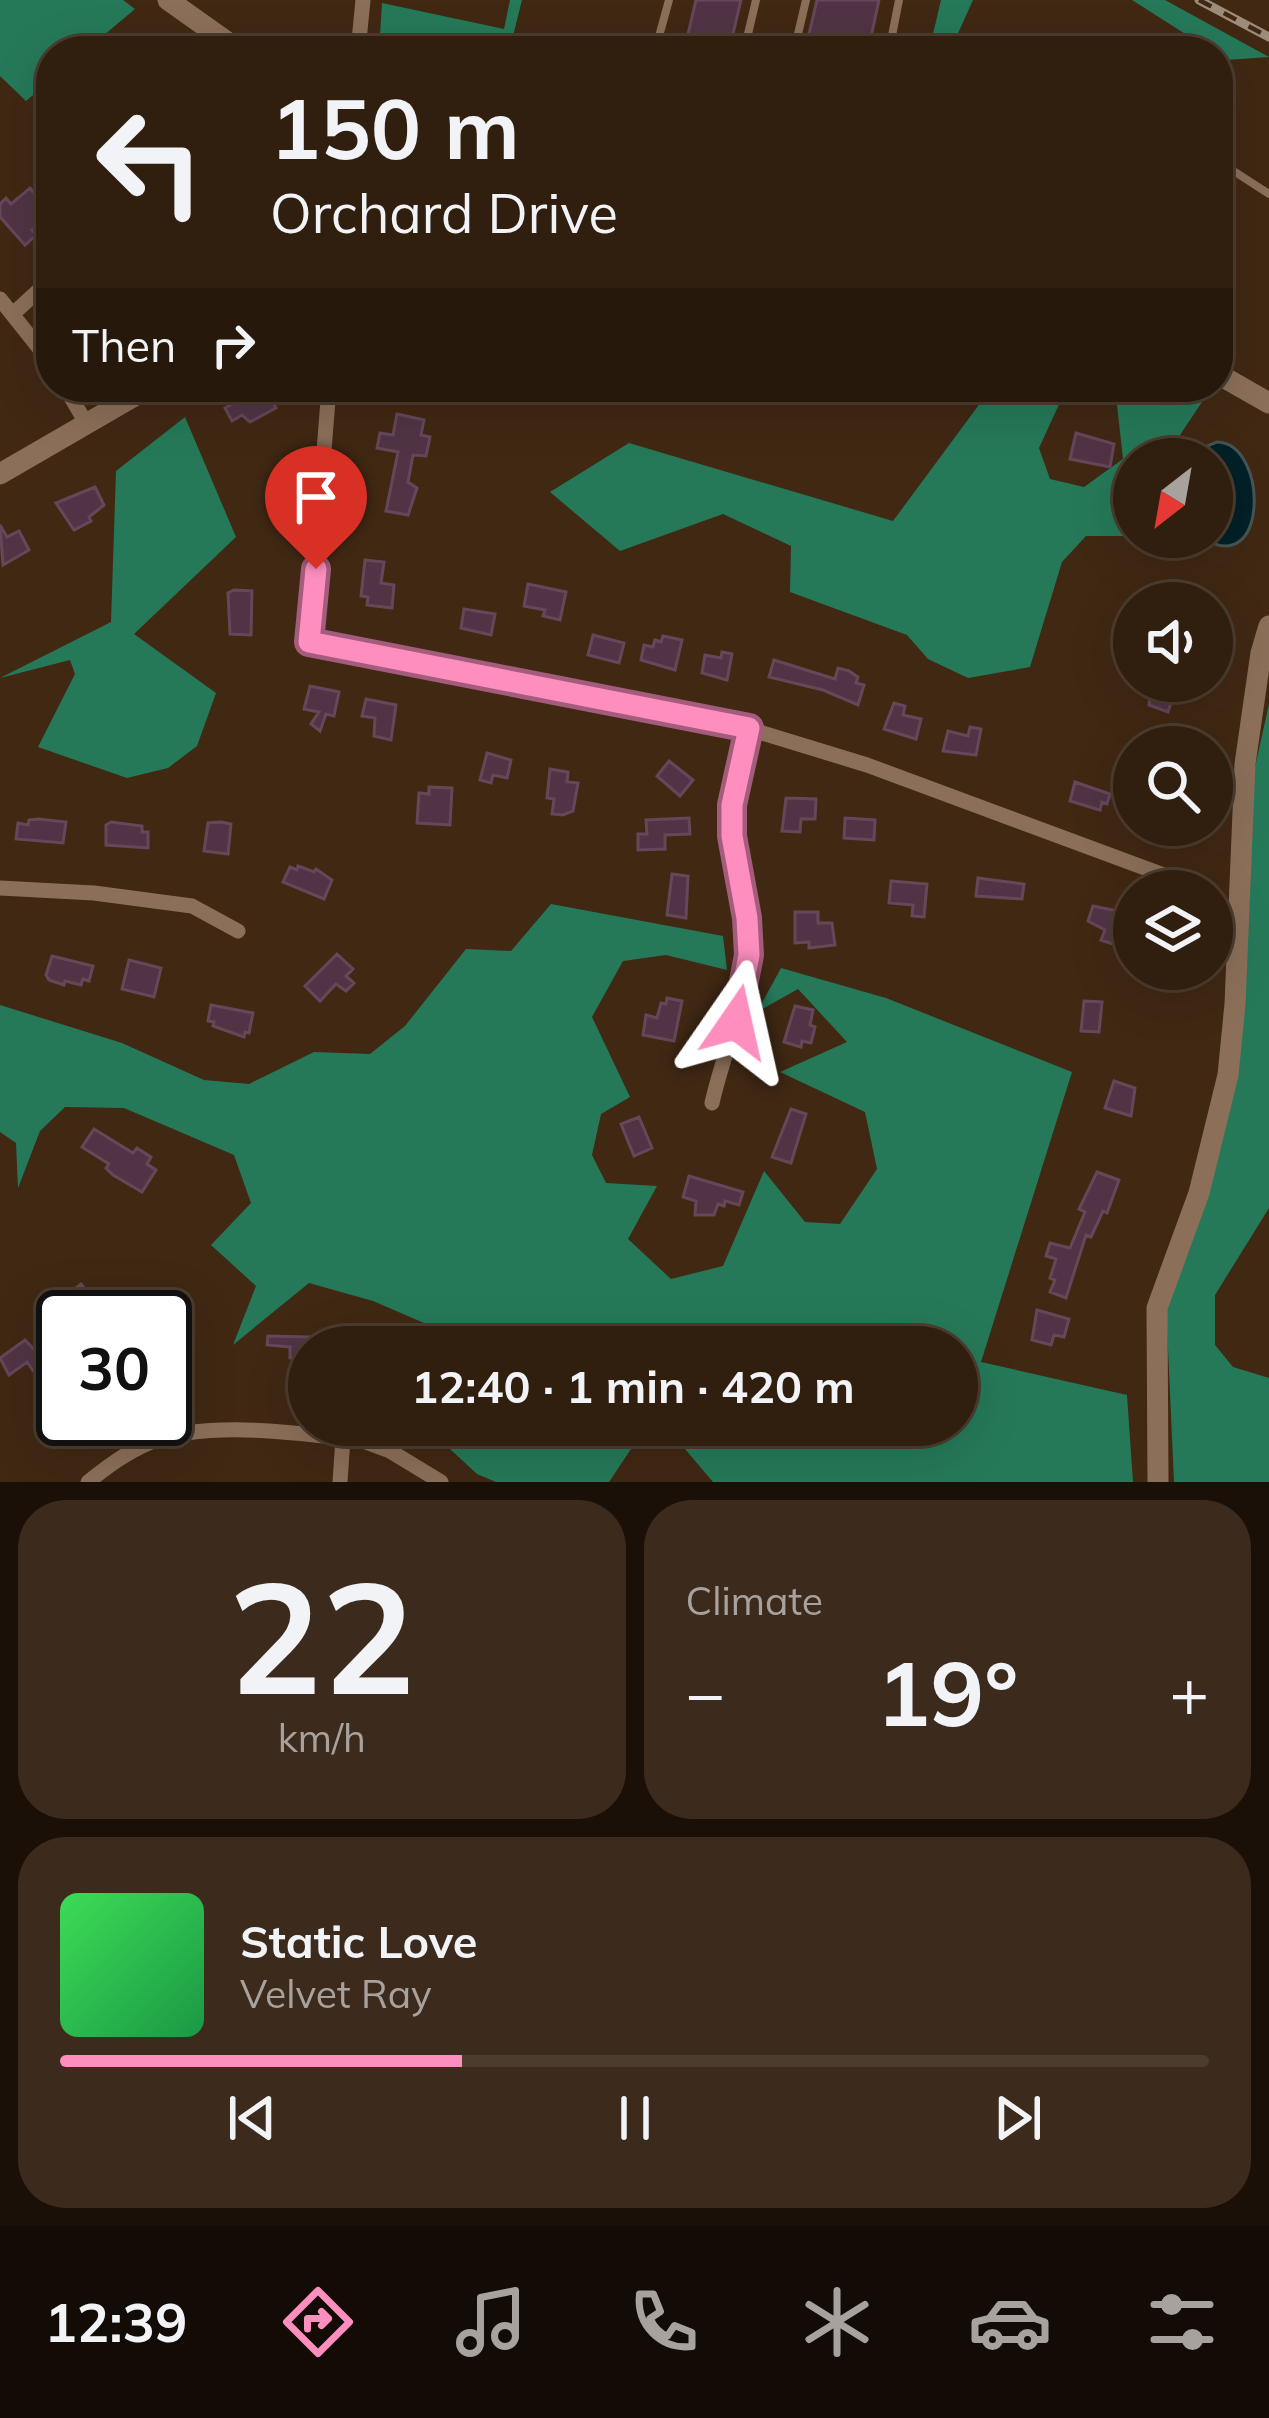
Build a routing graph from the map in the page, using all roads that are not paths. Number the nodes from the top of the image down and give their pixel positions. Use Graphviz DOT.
graph roads {
  1 [pos="168,0"];
  2 [pos="363,0"];
  3 [pos="668,0"];
  4 [pos="756,0"];
  5 [pos="806,0"];
  6 [pos="899,0"];
  7 [pos="219,36"];
  8 [pos="359,36"];
  9 [pos="659,36"];
  10 [pos="748,36"];
  11 [pos="798,36"];
  12 [pos="892,36"];
  13 [pos="1233,170"];
  14 [pos="1269,194"];
  15 [pos="36,293"];
  16 [pos="0,299"];
  17 [pos="14,313"];
  18 [pos="36,343"];
  19 [pos="1233,383"];
  20 [pos="74,402"];
  21 [pos="123,402"];
  22 [pos="328,402"];
  23 [pos="1269,403"];
  24 [pos="86,423"];
  25 [pos="0,474"];
  26 [pos="1269,626"];
  27 [pos="749,728"];
  28 [pos="1150,870"];
  29 [pos="0,888"];
  30 [pos="1233,900"];
  31 [pos="1238,902"];
  32 [pos="238,931"];
  33 [pos="712,1103"];
  34 [pos="288,1436"];
  35 [pos="342,1446"];
  36 [pos="379,1446"];
  37 [pos="1160,1481"];
  38 [pos="88,1482"];
  39 [pos="340,1482"];
  40 [pos="441,1482"];
  1 -- 7 [label="main road"];
  2 -- 8 [label="street"];
  3 -- 9 [label="lane"];
  4 -- 10 [label="lane"];
  5 -- 11 [label="lane"];
  6 -- 12 [label="lane"];
  13 -- 14 [label="lane"];
  15 -- 17 [label="street"];
  16 -- 17 [label="street"];
  17 -- 18 [label="street"];
  19 -- 23 [label="main road"];
  20 -- 24 [label="street"];
  21 -- 24 [label="main road"];
  22 -- 27 [label="street"];
  24 -- 25 [label="main road"];
  26 -- 31 [label="main road"];
  27 -- 28 [label="street"];
  27 -- 33 [label="street"];
  29 -- 32 [label="street"];
  30 -- 31 [label="street"];
  31 -- 37 [label="main road"];
  34 -- 38 [label="street"];
  35 -- 39 [label="street"];
  36 -- 40 [label="street"];
}
